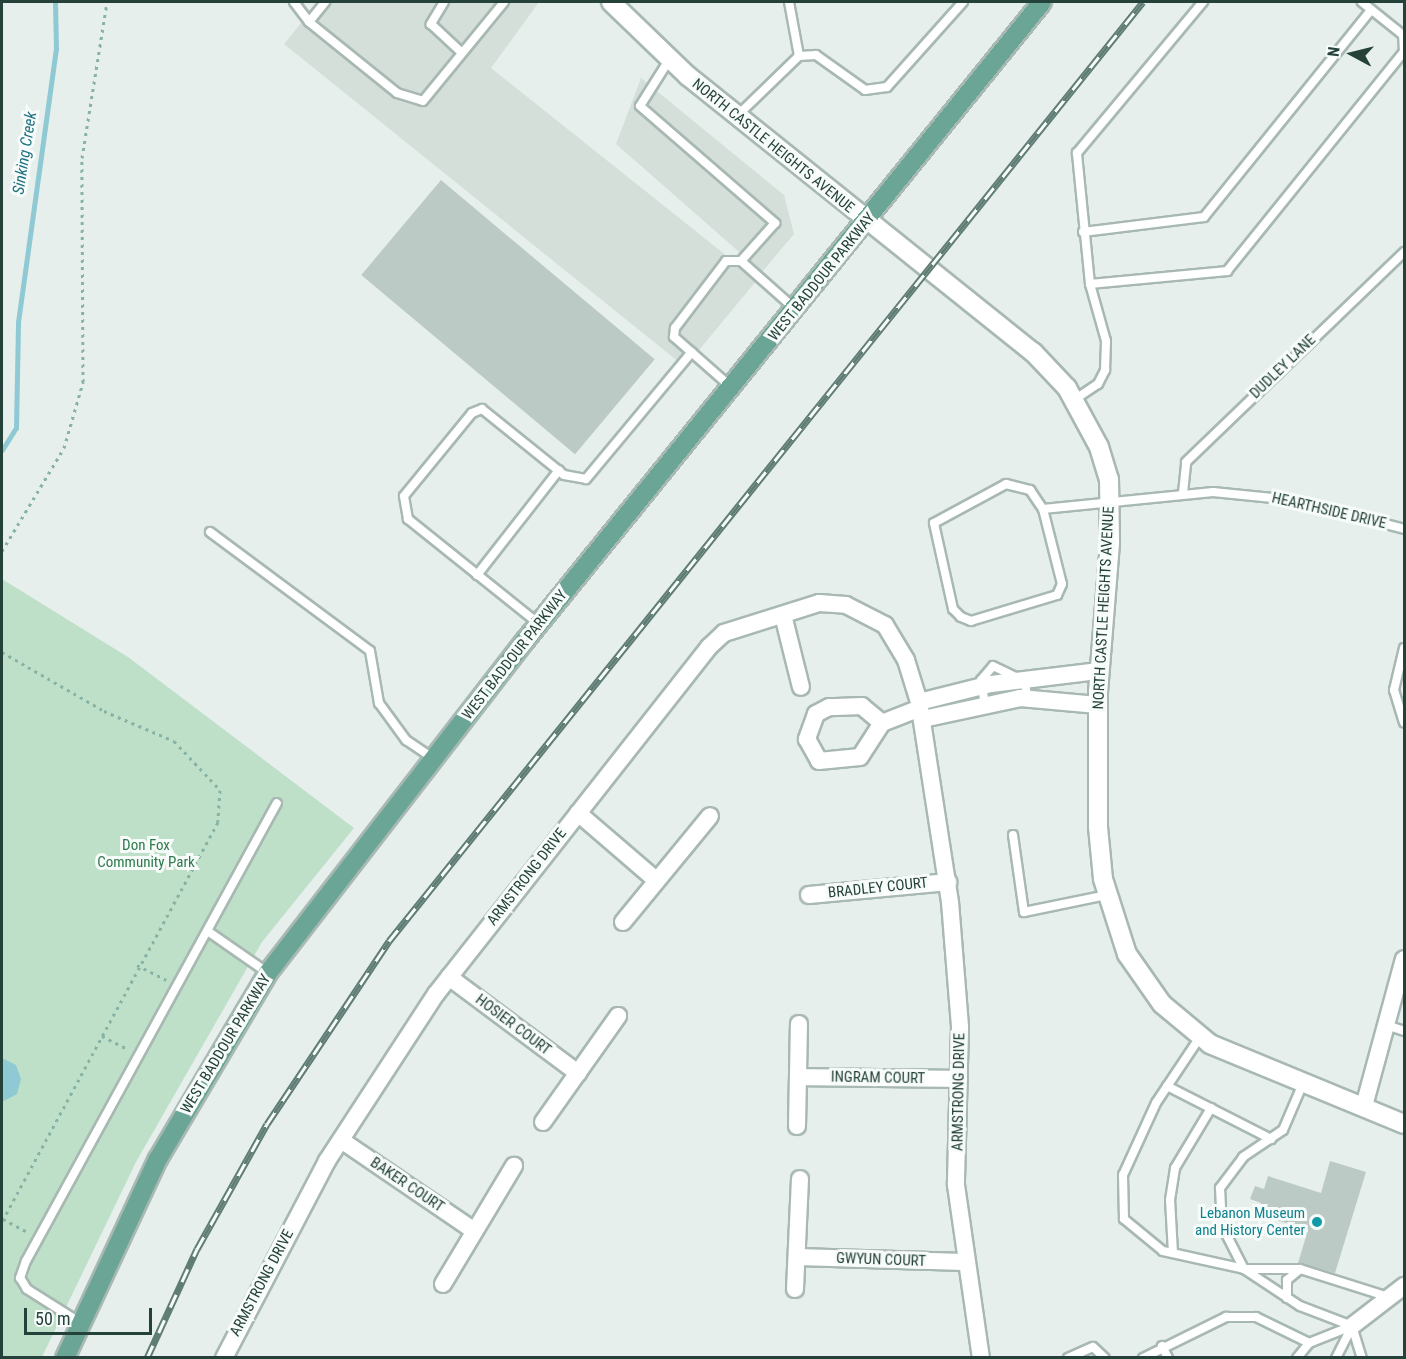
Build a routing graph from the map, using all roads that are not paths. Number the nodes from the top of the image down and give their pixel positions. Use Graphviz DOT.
graph roads {
  1 [pos="294,2"];
  2 [pos="325,2"];
  3 [pos="444,2"];
  4 [pos="504,2"];
  5 [pos="611,2"];
  6 [pos="789,2"];
  7 [pos="963,2"];
  8 [pos="1042,2"];
  9 [pos="1203,2"];
  10 [pos="1362,2"];
  11 [pos="1371,10"];
  12 [pos="309,22"];
  13 [pos="462,53"];
  14 [pos="799,56"];
  15 [pos="669,60"];
  16 [pos="737,116"];
  17 [pos="866,223"];
  18 [pos="1083,232"];
  19 [pos="1404,252"];
  20 [pos="741,261"];
  21 [pos="1090,284"];
  22 [pos="795,309"];
  23 [pos="692,352"];
  24 [pos="732,387"];
  25 [pos="1074,400"];
  26 [pos="559,470"];
  27 [pos="1183,493"];
  28 [pos="1110,498"];
  29 [pos="1043,509"];
  30 [pos="1404,526"];
  31 [pos="210,532"];
  32 [pos="477,575"];
  33 [pos="783,615"];
  34 [pos="539,624"];
  35 [pos="1404,648"];
  36 [pos="1099,671"];
  37 [pos="801,687"];
  38 [pos="980,687"];
  39 [pos="1026,689"];
  40 [pos="985,705"];
  41 [pos="1098,705"];
  42 [pos="921,710"];
  43 [pos="882,723"];
  44 [pos="1404,723"];
  45 [pos="434,759"];
  46 [pos="277,803"];
  47 [pos="578,813"];
  48 [pos="710,816"];
  49 [pos="1013,835"];
  50 [pos="656,880"];
  51 [pos="948,882"];
  52 [pos="809,895"];
  53 [pos="1107,895"];
  54 [pos="623,922"];
  55 [pos="208,932"];
  56 [pos="1404,959"];
  57 [pos="268,973"];
  58 [pos="449,977"];
  59 [pos="1401,987"];
  60 [pos="618,1016"];
  61 [pos="799,1024"];
  62 [pos="1386,1025"];
  63 [pos="1404,1031"];
  64 [pos="1200,1037"];
  65 [pos="578,1073"];
  66 [pos="798,1077"];
  67 [pos="959,1079"];
  68 [pos="1304,1081"];
  69 [pos="1167,1086"];
  70 [pos="1364,1106"];
  71 [pos="1211,1108"];
  72 [pos="543,1122"];
  73 [pos="1404,1124"];
  74 [pos="797,1126"];
  75 [pos="1271,1139"];
  76 [pos="341,1140"];
  77 [pos="514,1166"];
  78 [pos="800,1179"];
  79 [pos="473,1230"];
  80 [pos="1173,1253"];
  81 [pos="797,1257"];
  82 [pos="965,1262"];
  83 [pos="1244,1269"];
  84 [pos="1300,1269"];
  85 [pos="443,1284"];
  86 [pos="1404,1286"];
  87 [pos="795,1289"];
  88 [pos="1390,1297"];
  89 [pos="1287,1298"];
  90 [pos="79,1322"];
  91 [pos="1352,1326"];
  92 [pos="1309,1343"];
  93 [pos="1162,1346"];
  94 [pos="65,1358"];
  95 [pos="224,1358"];
  96 [pos="981,1358"];
  97 [pos="1068,1358"];
  98 [pos="1105,1358"];
  99 [pos="1143,1358"];
  100 [pos="1168,1358"];
  101 [pos="1297,1358"];
  102 [pos="1336,1358"];
  103 [pos="1362,1358"];
  1 -- 12 [label="lane"];
  2 -- 12 [label="lane"];
  3 -- 13 [label="lane"];
  4 -- 13 [label="lane"];
  5 -- 15 [label="street, NORTH CASTLE HEIGHTS AVENUE"];
  6 -- 14 [label="lane"];
  7 -- 14 [label="lane"];
  8 -- 17 [label="main road, WEST BADDOUR PARKWAY"];
  9 -- 18 [label="lane"];
  10 -- 11 [label="lane"];
  11 -- 18 [label="lane"];
  11 -- 21 [label="lane"];
  12 -- 13 [label="lane"];
  14 -- 16 [label="lane"];
  15 -- 16 [label="street, NORTH CASTLE HEIGHTS AVENUE"];
  15 -- 20 [label="lane"];
  16 -- 17 [label="street, NORTH CASTLE HEIGHTS AVENUE"];
  17 -- 22 [label="main road, WEST BADDOUR PARKWAY"];
  17 -- 25 [label="street, NORTH CASTLE HEIGHTS AVENUE"];
  18 -- 21 [label="lane"];
  19 -- 27 [label="lane, DUDLEY LANE"];
  20 -- 22 [label="lane"];
  20 -- 23 [label="lane"];
  21 -- 25 [label="lane"];
  22 -- 24 [label="main road, WEST BADDOUR PARKWAY"];
  23 -- 24 [label="lane"];
  23 -- 26 [label="lane"];
  24 -- 34 [label="main road, WEST BADDOUR PARKWAY"];
  25 -- 28 [label="street, NORTH CASTLE HEIGHTS AVENUE"];
  26 -- 32 [label="lane"];
  26 -- 32 [label="lane"];
  27 -- 28 [label="lane, HEARTHSIDE DRIVE"];
  27 -- 30 [label="lane, HEARTHSIDE DRIVE"];
  28 -- 29 [label="lane, HEARTHSIDE DRIVE"];
  28 -- 36 [label="street, NORTH CASTLE HEIGHTS AVENUE"];
  29 -- 29 [label="lane"];
  31 -- 45 [label="lane"];
  32 -- 34 [label="lane"];
  33 -- 37 [label="street"];
  33 -- 42 [label="street, ARMSTRONG DRIVE"];
  33 -- 47 [label="street, ARMSTRONG DRIVE"];
  34 -- 45 [label="main road, WEST BADDOUR PARKWAY"];
  35 -- 44 [label="lane"];
  36 -- 39 [label="street"];
  36 -- 41 [label="street, NORTH CASTLE HEIGHTS AVENUE"];
  38 -- 39 [label="street"];
  38 -- 40 [label="lane"];
  38 -- 42 [label="street"];
  39 -- 40 [label="street"];
  39 -- 41 [label="street"];
  40 -- 42 [label="street"];
  41 -- 53 [label="street, NORTH CASTLE HEIGHTS AVENUE"];
  42 -- 43 [label="street"];
  42 -- 51 [label="street, ARMSTRONG DRIVE"];
  43 -- 43 [label="street"];
  45 -- 57 [label="main road, WEST BADDOUR PARKWAY"];
  46 -- 55 [label="lane"];
  47 -- 50 [label="street"];
  47 -- 58 [label="street, ARMSTRONG DRIVE"];
  48 -- 50 [label="street"];
  49 -- 53 [label="lane"];
  50 -- 54 [label="street"];
  51 -- 52 [label="street, BRADLEY COURT"];
  51 -- 67 [label="street, ARMSTRONG DRIVE"];
  53 -- 64 [label="street, NORTH CASTLE HEIGHTS AVENUE"];
  55 -- 57 [label="lane"];
  55 -- 90 [label="lane"];
  56 -- 59 [label="street"];
  57 -- 90 [label="main road, WEST BADDOUR PARKWAY"];
  58 -- 65 [label="street, HOSIER COURT"];
  58 -- 76 [label="street, ARMSTRONG DRIVE"];
  59 -- 62 [label="street"];
  60 -- 65 [label="street"];
  61 -- 66 [label="street"];
  62 -- 63 [label="lane"];
  62 -- 70 [label="street"];
  64 -- 68 [label="street, NORTH CASTLE HEIGHTS AVENUE"];
  64 -- 69 [label="lane"];
  65 -- 72 [label="street"];
  66 -- 67 [label="street, INGRAM COURT"];
  66 -- 74 [label="street"];
  67 -- 82 [label="street, ARMSTRONG DRIVE"];
  68 -- 70 [label="street, NORTH CASTLE HEIGHTS AVENUE"];
  68 -- 75 [label="lane"];
  69 -- 71 [label="lane"];
  69 -- 80 [label="lane"];
  70 -- 73 [label="street, NORTH CASTLE HEIGHTS AVENUE"];
  71 -- 75 [label="lane"];
  71 -- 80 [label="lane"];
  75 -- 83 [label="lane"];
  76 -- 79 [label="street, BAKER COURT"];
  76 -- 95 [label="street, ARMSTRONG DRIVE"];
  77 -- 79 [label="street"];
  78 -- 81 [label="street"];
  79 -- 85 [label="street"];
  80 -- 83 [label="lane"];
  81 -- 82 [label="street, GWYUN COURT"];
  81 -- 87 [label="street"];
  82 -- 96 [label="street, ARMSTRONG DRIVE"];
  83 -- 84 [label="lane"];
  83 -- 89 [label="lane"];
  84 -- 88 [label="lane"];
  84 -- 89 [label="lane"];
  86 -- 88 [label="street"];
  88 -- 91 [label="street"];
  89 -- 91 [label="lane"];
  90 -- 94 [label="main road, WEST BADDOUR PARKWAY"];
  91 -- 92 [label="lane"];
  91 -- 102 [label="lane"];
  91 -- 103 [label="lane"];
  92 -- 93 [label="lane"];
  92 -- 101 [label="lane"];
  93 -- 99 [label="lane"];
  93 -- 100 [label="lane"];
  97 -- 98 [label="lane"];
}
